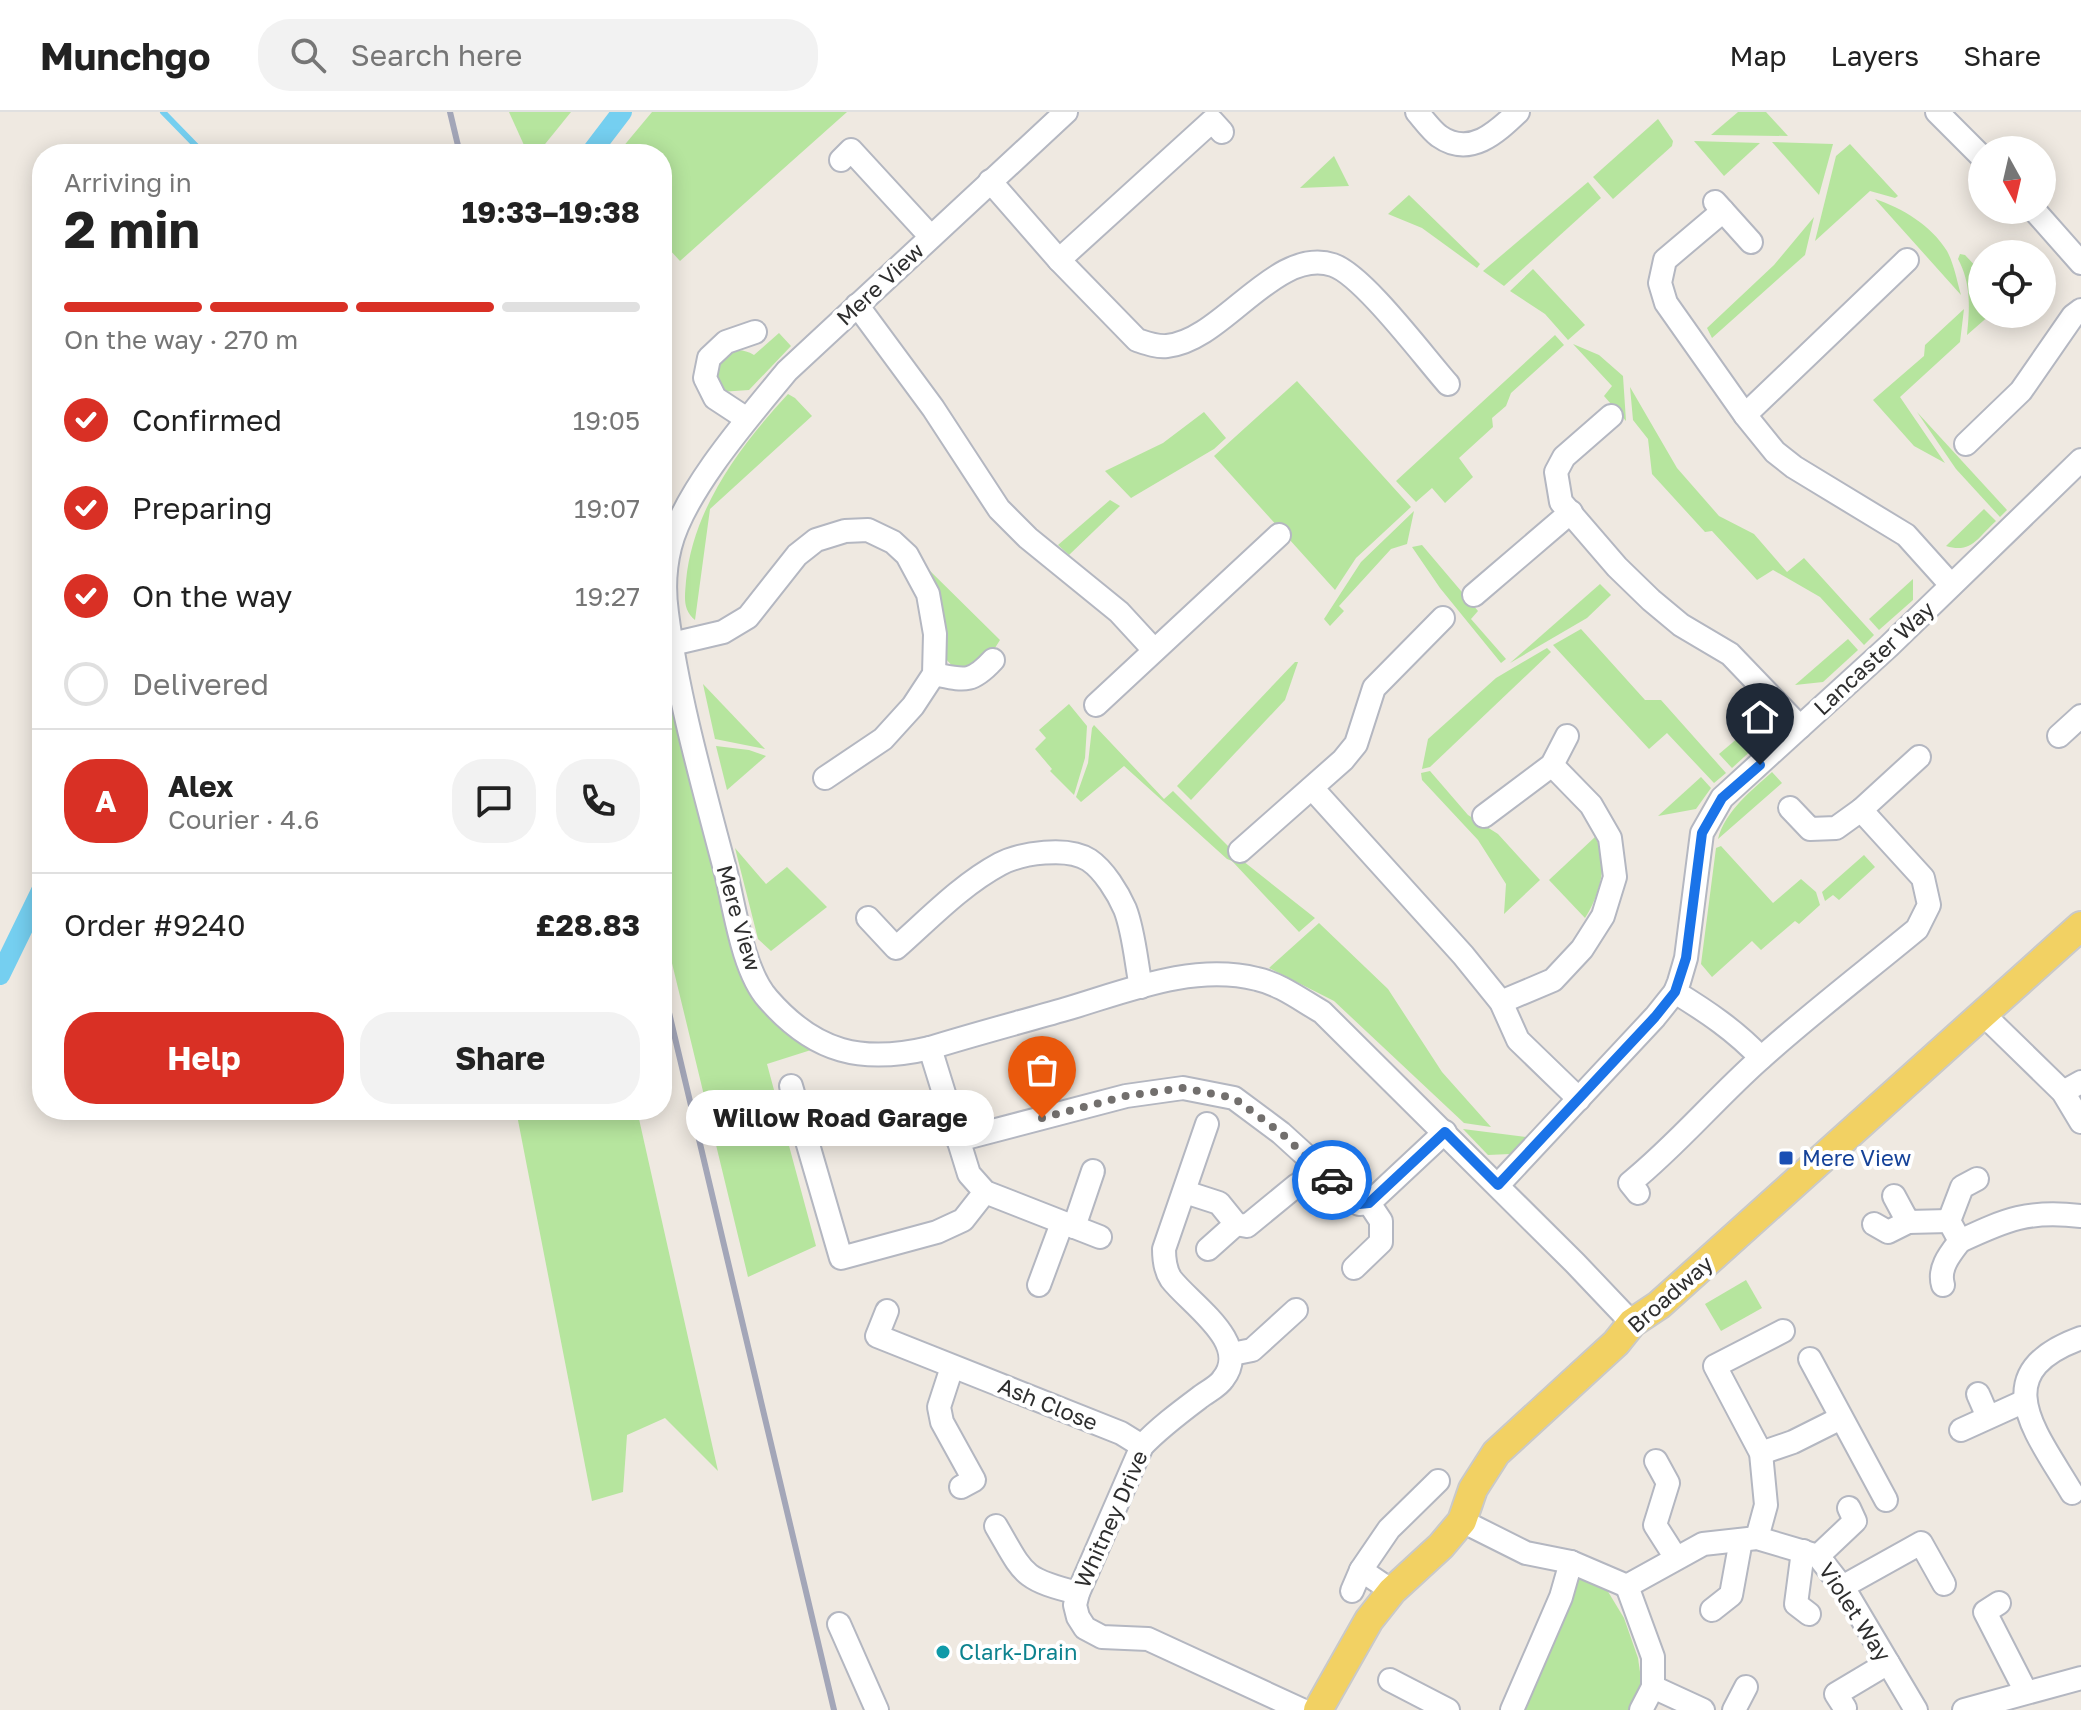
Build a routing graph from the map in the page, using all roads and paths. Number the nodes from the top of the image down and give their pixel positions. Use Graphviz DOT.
graph roads {
  1 [pos="1417,112"];
  2 [pos="1518,112"];
  3 [pos="1937,112"];
  4 [pos="1051,117"];
  5 [pos="1222,132"];
  6 [pos="1968,137"];
  7 [pos="841,160"];
  8 [pos="990,181"];
  9 [pos="2046,224"];
  10 [pos="931,237"];
  11 [pos="1751,242"];
  12 [pos="1059,260"];
  13 [pos="1907,260"];
  14 [pos="2081,263"];
  15 [pos="857,305"];
  16 [pos="2081,310"];
  17 [pos="755,332"];
  18 [pos="1451,381"];
  19 [pos="1745,415"];
  20 [pos="1611,416"];
  21 [pos="747,419"];
  22 [pos="1966,444"];
  23 [pos="2081,460"];
  24 [pos="1571,512"];
  25 [pos="1279,535"];
  26 [pos="672,543"];
  27 [pos="1951,585"];
  28 [pos="1474,595"];
  29 [pos="1443,618"];
  30 [pos="672,644"];
  31 [pos="1154,650"];
  32 [pos="993,660"];
  33 [pos="934,674"];
  34 [pos="1096,705"];
  35 [pos="2081,716"];
  36 [pos="1800,727"];
  37 [pos="1567,736"];
  38 [pos="2059,736"];
  39 [pos="1919,757"];
  40 [pos="1552,765"];
  41 [pos="825,778"];
  42 [pos="1312,788"];
  43 [pos="1790,808"];
  44 [pos="1861,810"];
  45 [pos="1484,816"];
  46 [pos="1240,851"];
  47 [pos="868,918"];
  48 [pos="2081,926"];
  49 [pos="1141,987"];
  50 [pos="1675,992"];
  51 [pos="1501,1002"];
  52 [pos="1983,1014"];
  53 [pos="930,1048"];
  54 [pos="1761,1058"];
  55 [pos="791,1086"];
  56 [pos="2072,1087"];
  57 [pos="1579,1099"];
  58 [pos="2081,1122"];
  59 [pos="1207,1124"];
  60 [pos="1445,1132"];
  61 [pos="958,1140"];
  62 [pos="1093,1171"];
  63 [pos="1965,1180"];
  64 [pos="1629,1184"];
  65 [pos="1297,1185"];
  66 [pos="1498,1185"];
  67 [pos="985,1192"];
  68 [pos="1185,1192"];
  69 [pos="1894,1196"];
  70 [pos="1364,1204"];
  71 [pos="2081,1216"];
  72 [pos="1059,1222"];
  73 [pos="1908,1222"];
  74 [pos="1236,1224"];
  75 [pos="1874,1224"];
  76 [pos="1954,1231"];
  77 [pos="1100,1237"];
  78 [pos="1208,1249"];
  79 [pos="1354,1268"];
  80 [pos="1039,1285"];
  81 [pos="1943,1285"];
  82 [pos="1296,1310"];
  83 [pos="887,1311"];
  84 [pos="1632,1323"];
  85 [pos="1783,1331"];
  86 [pos="2081,1338"];
  87 [pos="1232,1354"];
  88 [pos="1810,1359"];
  89 [pos="952,1367"];
  90 [pos="1978,1394"];
  91 [pos="2025,1401"];
  92 [pos="1988,1417"];
  93 [pos="1841,1418"];
  94 [pos="1961,1430"];
  95 [pos="1142,1446"];
  96 [pos="1761,1453"];
  97 [pos="1656,1461"];
  98 [pos="1438,1481"];
  99 [pos="961,1487"];
  100 [pos="2073,1497"];
  101 [pos="1886,1500"];
  102 [pos="1849,1508"];
  103 [pos="1462,1521"];
  104 [pos="996,1526"];
  105 [pos="1749,1539"];
  106 [pos="1811,1553"];
  107 [pos="1676,1558"];
  108 [pos="1571,1562"];
  109 [pos="1944,1584"];
  110 [pos="1627,1586"];
  111 [pos="1842,1587"];
  112 [pos="1392,1591"];
  113 [pos="1078,1593"];
  114 [pos="1999,1603"];
  115 [pos="1712,1610"];
  116 [pos="1809,1614"];
  117 [pos="839,1624"];
  118 [pos="1888,1663"];
  119 [pos="2081,1678"];
  120 [pos="1390,1680"];
  121 [pos="1653,1687"];
  122 [pos="1746,1687"];
  123 [pos="2026,1692"];
  124 [pos="1433,1707"];
  125 [pos="1845,1708"];
  126 [pos="1970,1709"];
  127 [pos="877,1710"];
  128 [pos="1302,1710"];
  129 [pos="1318,1710"];
  130 [pos="1512,1710"];
  131 [pos="1641,1710"];
  132 [pos="1703,1710"];
  133 [pos="1734,1710"];
  134 [pos="1916,1710"];
  1 -- 2 [label="street"];
  3 -- 6 [label="street"];
  4 -- 8 [label="street, Mere View"];
  5 -- 12 [label="street"];
  7 -- 10 [label="street"];
  8 -- 10 [label="street, Mere View"];
  8 -- 12 [label="street"];
  9 -- 14 [label="street"];
  10 -- 15 [label="street, Mere View"];
  11 -- 19 [label="street"];
  12 -- 18 [label="street"];
  13 -- 19 [label="street"];
  15 -- 21 [label="street, Mere View"];
  15 -- 31 [label="street"];
  16 -- 22 [label="street"];
  17 -- 21 [label="street"];
  19 -- 27 [label="street"];
  20 -- 24 [label="street"];
  21 -- 26 [label="street, Mere View"];
  23 -- 27 [label="street, Lancaster Way"];
  24 -- 28 [label="street"];
  24 -- 36 [label="street"];
  25 -- 31 [label="street"];
  27 -- 36 [label="street, Lancaster Way"];
  29 -- 42 [label="street"];
  30 -- 33 [label="street"];
  30 -- 53 [label="street, Mere View"];
  31 -- 34 [label="street"];
  32 -- 33 [label="street"];
  33 -- 41 [label="street"];
  35 -- 38 [label="street"];
  36 -- 50 [label="street, Lancaster Way"];
  37 -- 40 [label="street"];
  39 -- 44 [label="street"];
  40 -- 45 [label="street"];
  40 -- 51 [label="street"];
  42 -- 46 [label="street"];
  42 -- 51 [label="street"];
  43 -- 44 [label="street"];
  44 -- 54 [label="street"];
  47 -- 49 [label="street"];
  48 -- 52 [label="main road, Broadway"];
  49 -- 53 [label="street, Mere View"];
  49 -- 60 [label="street, Mere View"];
  50 -- 54 [label="street"];
  50 -- 57 [label="street, Lancaster Way"];
  51 -- 57 [label="street"];
  52 -- 56 [label="street"];
  52 -- 84 [label="main road, Broadway"];
  53 -- 61 [label="street"];
  54 -- 64 [label="street"];
  55 -- 67 [label="street"];
  56 -- 58 [label="street"];
  57 -- 66 [label="street, Lancaster Way"];
  59 -- 68 [label="street"];
  60 -- 66 [label="street, Mere View"];
  60 -- 70 [label="street"];
  61 -- 67 [label="street"];
  61 -- 70 [label="street"];
  62 -- 72 [label="street"];
  63 -- 76 [label="street"];
  65 -- 74 [label="street"];
  66 -- 84 [label="street, Mere View"];
  67 -- 72 [label="street"];
  68 -- 74 [label="street"];
  68 -- 87 [label="street"];
  69 -- 73 [label="street"];
  70 -- 79 [label="street"];
  71 -- 76 [label="street"];
  72 -- 77 [label="street"];
  72 -- 80 [label="street"];
  73 -- 75 [label="street"];
  73 -- 76 [label="street"];
  74 -- 78 [label="street"];
  76 -- 81 [label="street"];
  82 -- 87 [label="street"];
  83 -- 89 [label="street, Ash Close"];
  84 -- 103 [label="main road, Broadway"];
  85 -- 96 [label="street"];
  86 -- 91 [label="street"];
  87 -- 95 [label="street, Whitney Drive"];
  88 -- 93 [label="street"];
  89 -- 95 [label="street, Ash Close"];
  89 -- 99 [label="street"];
  90 -- 92 [label="street"];
  91 -- 92 [label="street"];
  91 -- 100 [label="street"];
  92 -- 94 [label="street"];
  93 -- 96 [label="street"];
  93 -- 101 [label="street"];
  95 -- 113 [label="street, Whitney Drive"];
  96 -- 105 [label="street"];
  97 -- 107 [label="street"];
  98 -- 112 [label="street"];
  102 -- 106 [label="street"];
  103 -- 108 [label="street"];
  103 -- 112 [label="main road, Broadway"];
  104 -- 113 [label="street"];
  105 -- 106 [label="street, Violet Way"];
  105 -- 107 [label="street, Violet Way"];
  105 -- 115 [label="street"];
  106 -- 111 [label="street, Violet Way"];
  106 -- 116 [label="street"];
  107 -- 110 [label="street, Violet Way"];
  108 -- 110 [label="street"];
  108 -- 130 [label="street"];
  109 -- 111 [label="street"];
  110 -- 121 [label="street"];
  111 -- 118 [label="street, Violet Way"];
  112 -- 129 [label="main road, Broadway"];
  113 -- 128 [label="street, Whitney Drive"];
  114 -- 123 [label="street"];
  117 -- 127 [label="street"];
  118 -- 125 [label="street"];
  118 -- 134 [label="street, Violet Way"];
  119 -- 123 [label="street"];
  120 -- 124 [label="street"];
  121 -- 131 [label="street"];
  121 -- 132 [label="street"];
  122 -- 133 [label="street"];
  123 -- 126 [label="street"];
}
